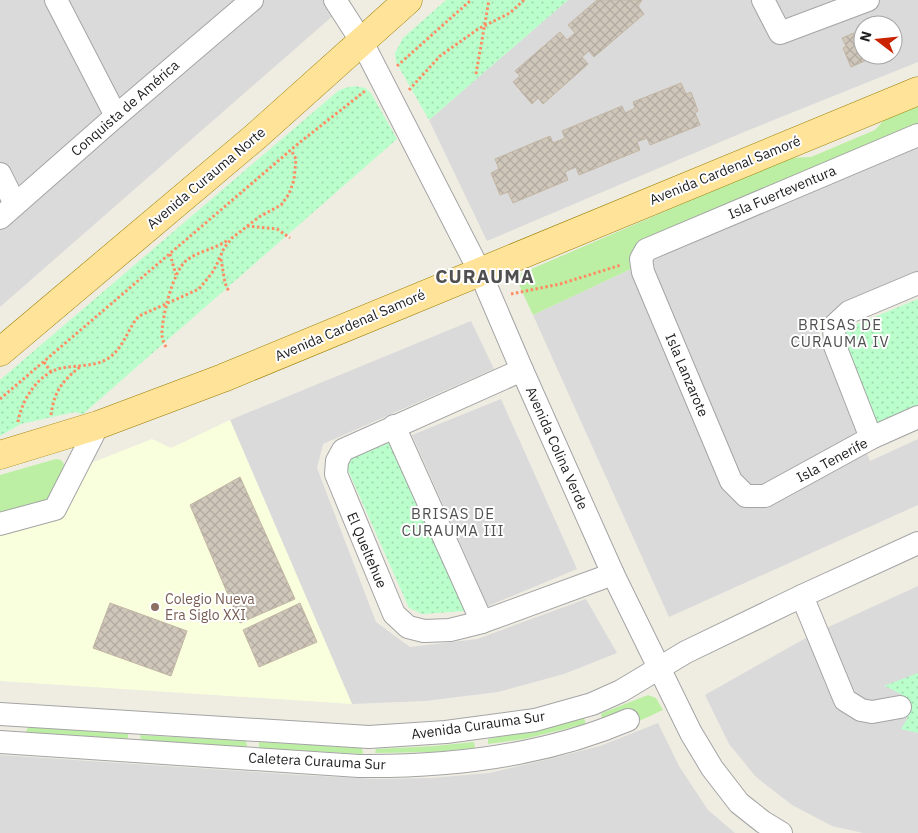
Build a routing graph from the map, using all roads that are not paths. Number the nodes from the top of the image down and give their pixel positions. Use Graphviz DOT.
graph roads {
  1 [pos="56,0"];
  2 [pos="252,0"];
  3 [pos="335,0"];
  4 [pos="408,0"];
  5 [pos="763,0"];
  6 [pos="868,0"];
  7 [pos="362,42"];
  8 [pos="918,91"];
  9 [pos="116,116"];
  10 [pos="918,135"];
  11 [pos="0,174"];
  12 [pos="8,211"];
  13 [pos="644,255"];
  14 [pos="480,272"];
  15 [pos="918,283"];
  16 [pos="0,352"];
  17 [pos="522,370"];
  18 [pos="918,417"];
  19 [pos="98,425"];
  20 [pos="394,426"];
  21 [pos="871,438"];
  22 [pos="0,455"];
  23 [pos="746,496"];
  24 [pos="0,524"];
  25 [pos="918,543"];
  26 [pos="613,574"];
  27 [pos="802,596"];
  28 [pos="482,622"];
  29 [pos="660,668"];
  30 [pos="589,704"];
  31 [pos="900,707"];
  32 [pos="10,714"];
  33 [pos="628,720"];
  34 [pos="136,722"];
  35 [pos="479,728"];
  36 [pos="252,730"];
  37 [pos="599,731"];
  38 [pos="369,737"];
  39 [pos="10,742"];
  40 [pos="134,752"];
  41 [pos="251,758"];
  42 [pos="482,759"];
  43 [pos="370,766"];
  44 [pos="780,833"];
  1 -- 9 [label="street"];
  2 -- 9 [label="street, Conquista de América"];
  3 -- 7 [label="street, Avenida Colina Verde"];
  4 -- 7 [label="main road, Avenida Curauma Norte"];
  5 -- 6 [label="street"];
  7 -- 14 [label="street, Avenida Colina Verde"];
  7 -- 16 [label="main road, Avenida Curauma Norte"];
  8 -- 14 [label="main road, Avenida Cardenal Samoré"];
  9 -- 12 [label="street, Conquista de América"];
  10 -- 13 [label="street, Isla Fuerteventura"];
  11 -- 12 [label="street"];
  13 -- 23 [label="street, Isla Lanzarote"];
  14 -- 17 [label="street, Avenida Colina Verde"];
  14 -- 19 [label="main road, Avenida Cardenal Samoré"];
  15 -- 21 [label="street"];
  17 -- 20 [label="street, El Queltehue"];
  17 -- 26 [label="street, Avenida Colina Verde"];
  18 -- 21 [label="street, Isla Tenerife"];
  19 -- 22 [label="main road, Avenida Cardenal Samoré"];
  19 -- 24 [label="street"];
  20 -- 28 [label="street"];
  20 -- 28 [label="street, El Queltehue"];
  21 -- 23 [label="street, Isla Tenerife"];
  25 -- 27 [label="street, Avenida Curauma Sur"];
  26 -- 28 [label="street, El Queltehue"];
  26 -- 29 [label="street, Avenida Colina Verde"];
  27 -- 29 [label="street, Avenida Curauma Sur"];
  27 -- 31 [label="street"];
  29 -- 30 [label="street, Avenida Curauma Sur"];
  29 -- 44 [label="street, Avenida Colina Verde"];
  30 -- 35 [label="street, Avenida Curauma Sur"];
  30 -- 37 [label="street"];
  32 -- 34 [label="street, Avenida Curauma Sur"];
  32 -- 39 [label="street"];
  33 -- 37 [label="street, Caletera Curauma Sur"];
  34 -- 36 [label="street, Avenida Curauma Sur"];
  34 -- 40 [label="street"];
  35 -- 38 [label="street, Avenida Curauma Sur"];
  35 -- 42 [label="street"];
  36 -- 38 [label="street, Avenida Curauma Sur"];
  36 -- 41 [label="street"];
  37 -- 42 [label="street, Caletera Curauma Sur"];
  38 -- 43 [label="street"];
  39 -- 40 [label="street, Caletera Curauma Sur"];
  40 -- 41 [label="street, Caletera Curauma Sur"];
  41 -- 43 [label="street, Caletera Curauma Sur"];
  42 -- 43 [label="street, Caletera Curauma Sur"];
}
